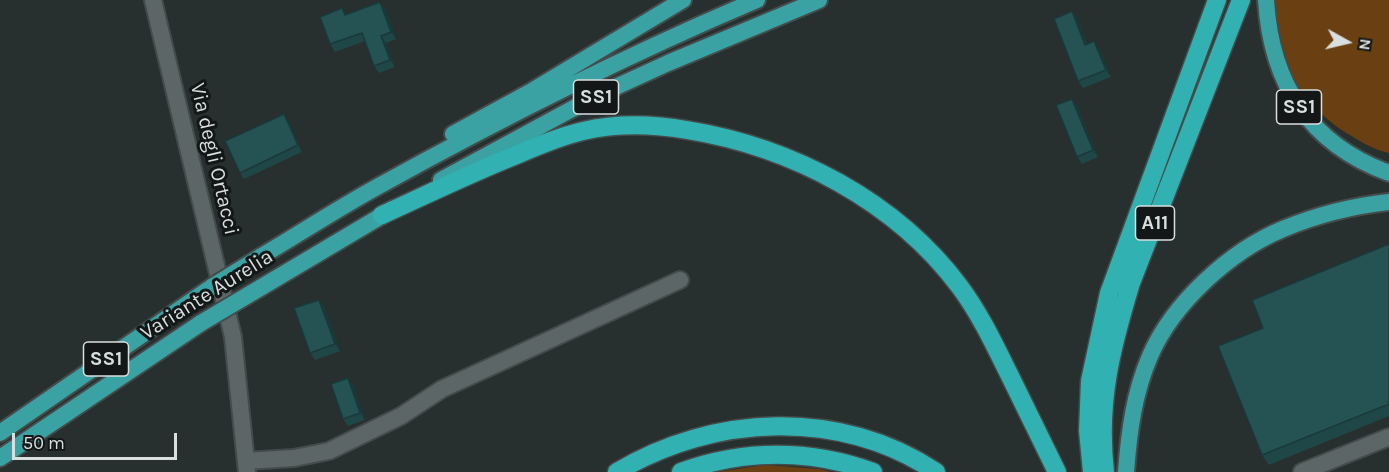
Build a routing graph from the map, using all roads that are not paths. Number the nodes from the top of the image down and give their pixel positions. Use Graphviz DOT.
graph roads {
  1 [pos="153,0"];
  2 [pos="684,0"];
  3 [pos="758,0"];
  4 [pos="819,0"];
  5 [pos="1217,0"];
  6 [pos="1241,0"];
  7 [pos="1266,0"];
  8 [pos="1389,173"];
  9 [pos="376,187"];
  10 [pos="1389,202"];
  11 [pos="382,215"];
  12 [pos="680,280"];
  13 [pos="0,433"];
  14 [pos="1389,437"];
  15 [pos="0,458"];
  16 [pos="247,466"];
  17 [pos="1098,466"];
  18 [pos="617,472"];
  19 [pos="681,472"];
  20 [pos="873,472"];
  21 [pos="936,472"];
  22 [pos="1057,472"];
  23 [pos="1126,472"];
  24 [pos="1302,472"];
  1 -- 16 [label="street, Via degli Ortacci"];
  2 -- 9 [label="highway"];
  3 -- 9 [label="highway, SS1"];
  4 -- 11 [label="highway, SS1"];
  5 -- 17 [label="highway"];
  6 -- 17 [label="highway, A11"];
  7 -- 8 [label="highway, SS1"];
  9 -- 13 [label="highway, Variante Aurelia / SS1, bridge"];
  10 -- 23 [label="highway"];
  11 -- 15 [label="highway, Variante Aurelia / SS1, bridge"];
  11 -- 22 [label="highway"];
  12 -- 16 [label="street"];
  14 -- 24 [label="street"];
  18 -- 21 [label="highway"];
  19 -- 20 [label="highway"];
}
